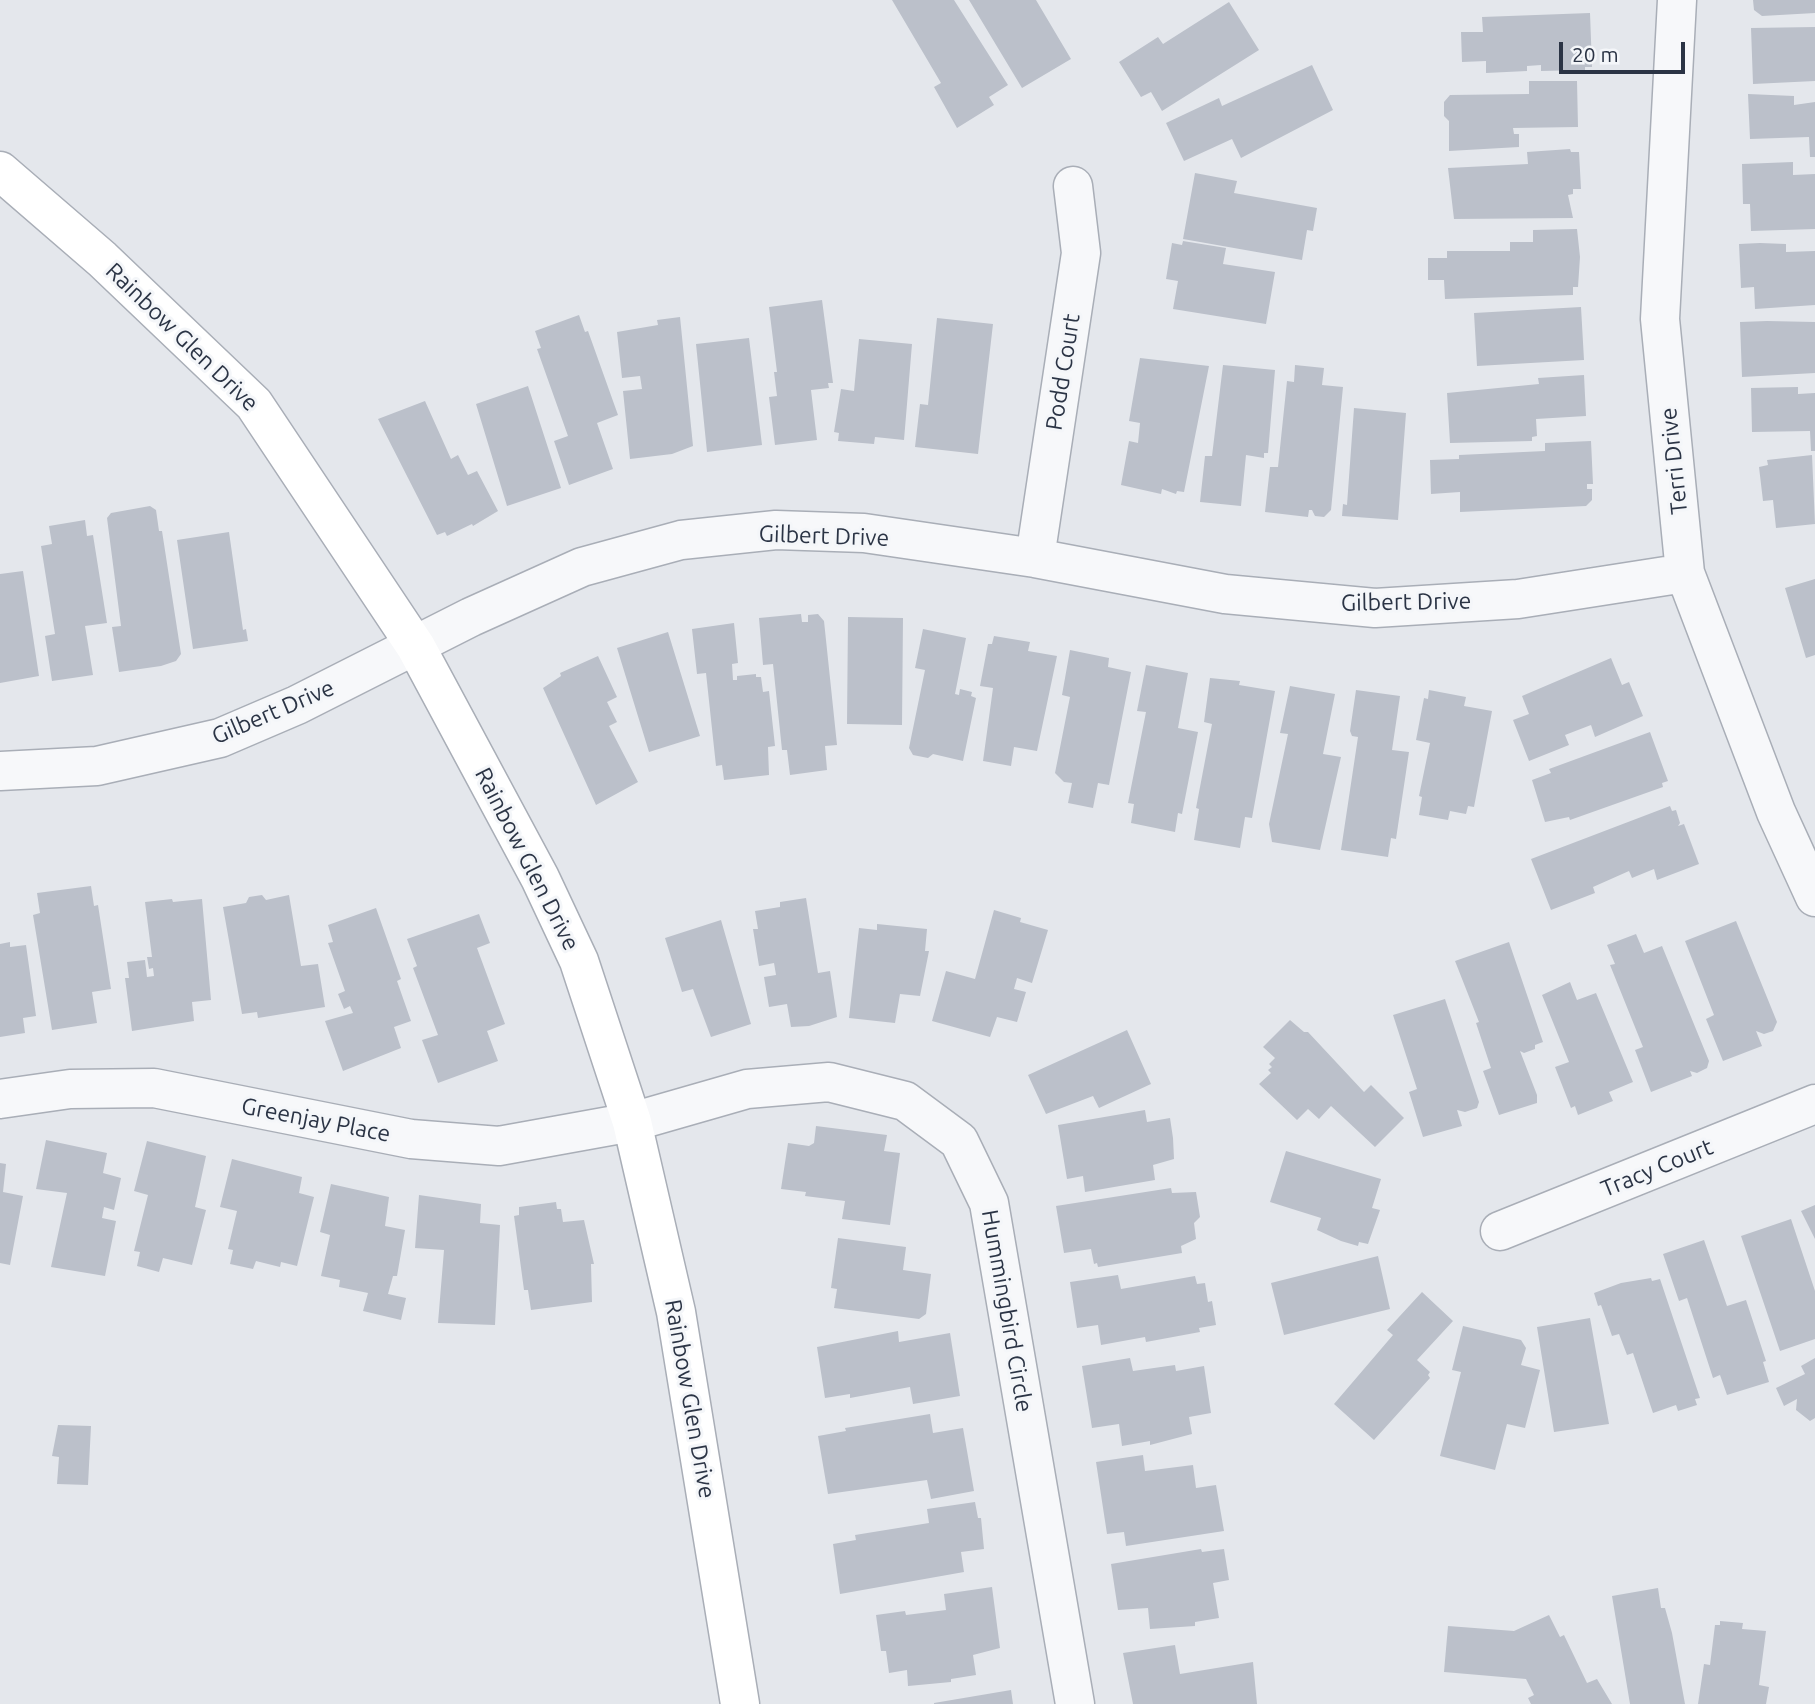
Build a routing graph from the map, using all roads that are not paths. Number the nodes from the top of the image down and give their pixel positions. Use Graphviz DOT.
graph roads {
  1 [pos="1677,0"];
  2 [pos="0,171"];
  3 [pos="1073,186"];
  4 [pos="1035,558"];
  5 [pos="1685,573"];
  6 [pos="416,647"];
  7 [pos="0,771"];
  8 [pos="1815,897"];
  9 [pos="0,1099"];
  10 [pos="1815,1104"];
  11 [pos="632,1122"];
  12 [pos="1500,1231"];
  13 [pos="740,1704"];
  14 [pos="1075,1704"];
  1 -- 5 [label="street, Terri Drive"];
  2 -- 6 [label="street, Rainbow Glen Drive"];
  3 -- 4 [label="street, Podd Court"];
  4 -- 5 [label="street, Gilbert Drive"];
  4 -- 6 [label="street, Gilbert Drive"];
  5 -- 8 [label="street, Terri Drive"];
  6 -- 7 [label="street, Gilbert Drive"];
  6 -- 11 [label="street, Rainbow Glen Drive"];
  9 -- 11 [label="street, Greenjay Place"];
  10 -- 12 [label="street, Tracy Court"];
  11 -- 13 [label="street, Rainbow Glen Drive"];
  11 -- 14 [label="street, Hummingbird Circle"];
}
